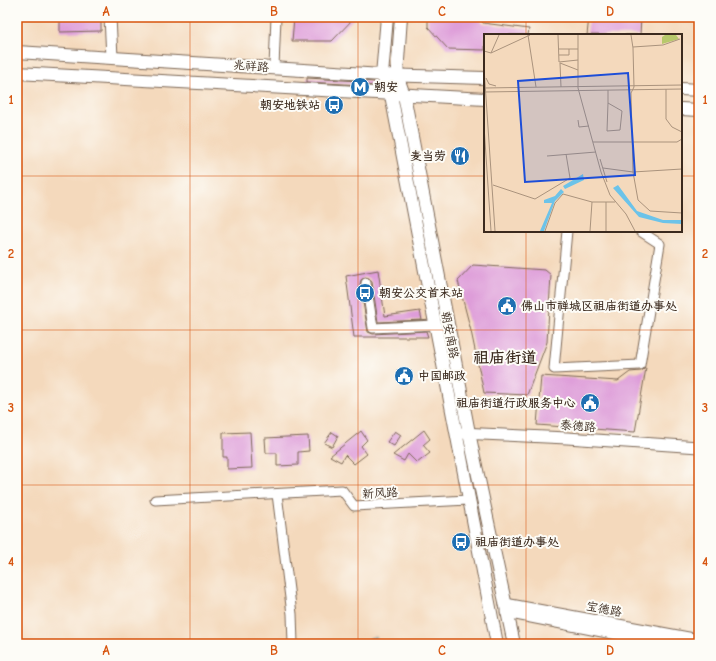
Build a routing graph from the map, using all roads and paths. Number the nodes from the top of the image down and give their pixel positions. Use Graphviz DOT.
graph roads {
  1 [pos="110,17"];
  2 [pos="276,17"];
  3 [pos="387,17"];
  4 [pos="401,17"];
  5 [pos="17,52"];
  6 [pos="112,57"];
  7 [pos="274,67"];
  8 [pos="17,73"];
  9 [pos="382,74"];
  10 [pos="397,75"];
  11 [pos="484,78"];
  12 [pos="682,89"];
  13 [pos="699,90"];
  14 [pos="391,95"];
  15 [pos="404,95"];
  16 [pos="484,100"];
  17 [pos="682,110"];
  18 [pos="699,110"];
  19 [pos="566,232"];
  20 [pos="642,232"];
  21 [pos="366,283"];
  22 [pos="435,325"];
  23 [pos="455,432"];
  24 [pos="468,433"];
  25 [pos="699,447"];
  26 [pos="277,494"];
  27 [pos="155,500"];
  28 [pos="468,500"];
  29 [pos="506,608"];
  30 [pos="699,640"];
  31 [pos="293,644"];
  32 [pos="497,644"];
  33 [pos="514,644"];
  34 [pos="668,644"];
  1 -- 6 [label="street"];
  2 -- 7 [label="street"];
  3 -- 9 [label="main road"];
  4 -- 10 [label="main road"];
  5 -- 6 [label="main road, 兆祥路"];
  6 -- 7 [label="main road, 兆祥路"];
  7 -- 9 [label="main road, 兆祥路"];
  8 -- 14 [label="main road, 兆祥路"];
  9 -- 10 [label="main road, 兆祥路"];
  9 -- 14 [label="main road, 朝安南路"];
  10 -- 11 [label="main road, 兆祥路"];
  10 -- 15 [label="main road, 朝安南路"];
  12 -- 13 [label="main road"];
  14 -- 15 [label="main road, 兆祥路"];
  14 -- 22 [label="main road, 朝安南路"];
  15 -- 16 [label="main road, 兆祥路"];
  15 -- 24 [label="main road, 朝安南路"];
  17 -- 18 [label="main road"];
  19 -- 20 [label="street"];
  21 -- 22 [label="street"];
  22 -- 23 [label="main road, 朝安南路"];
  23 -- 24 [label="street, 泰德路"];
  23 -- 28 [label="main road, 朝安南路"];
  24 -- 25 [label="street, 泰德路"];
  24 -- 29 [label="main road, 朝安南路"];
  26 -- 27 [label="street, 新风路"];
  26 -- 28 [label="street, 新风路"];
  26 -- 31 [label="street"];
  28 -- 32 [label="main road, 朝安南路"];
  29 -- 30 [label="street, 宝德路"];
  29 -- 33 [label="main road, 朝安南路"];
  29 -- 34 [label="street, 宝德路"];
}
